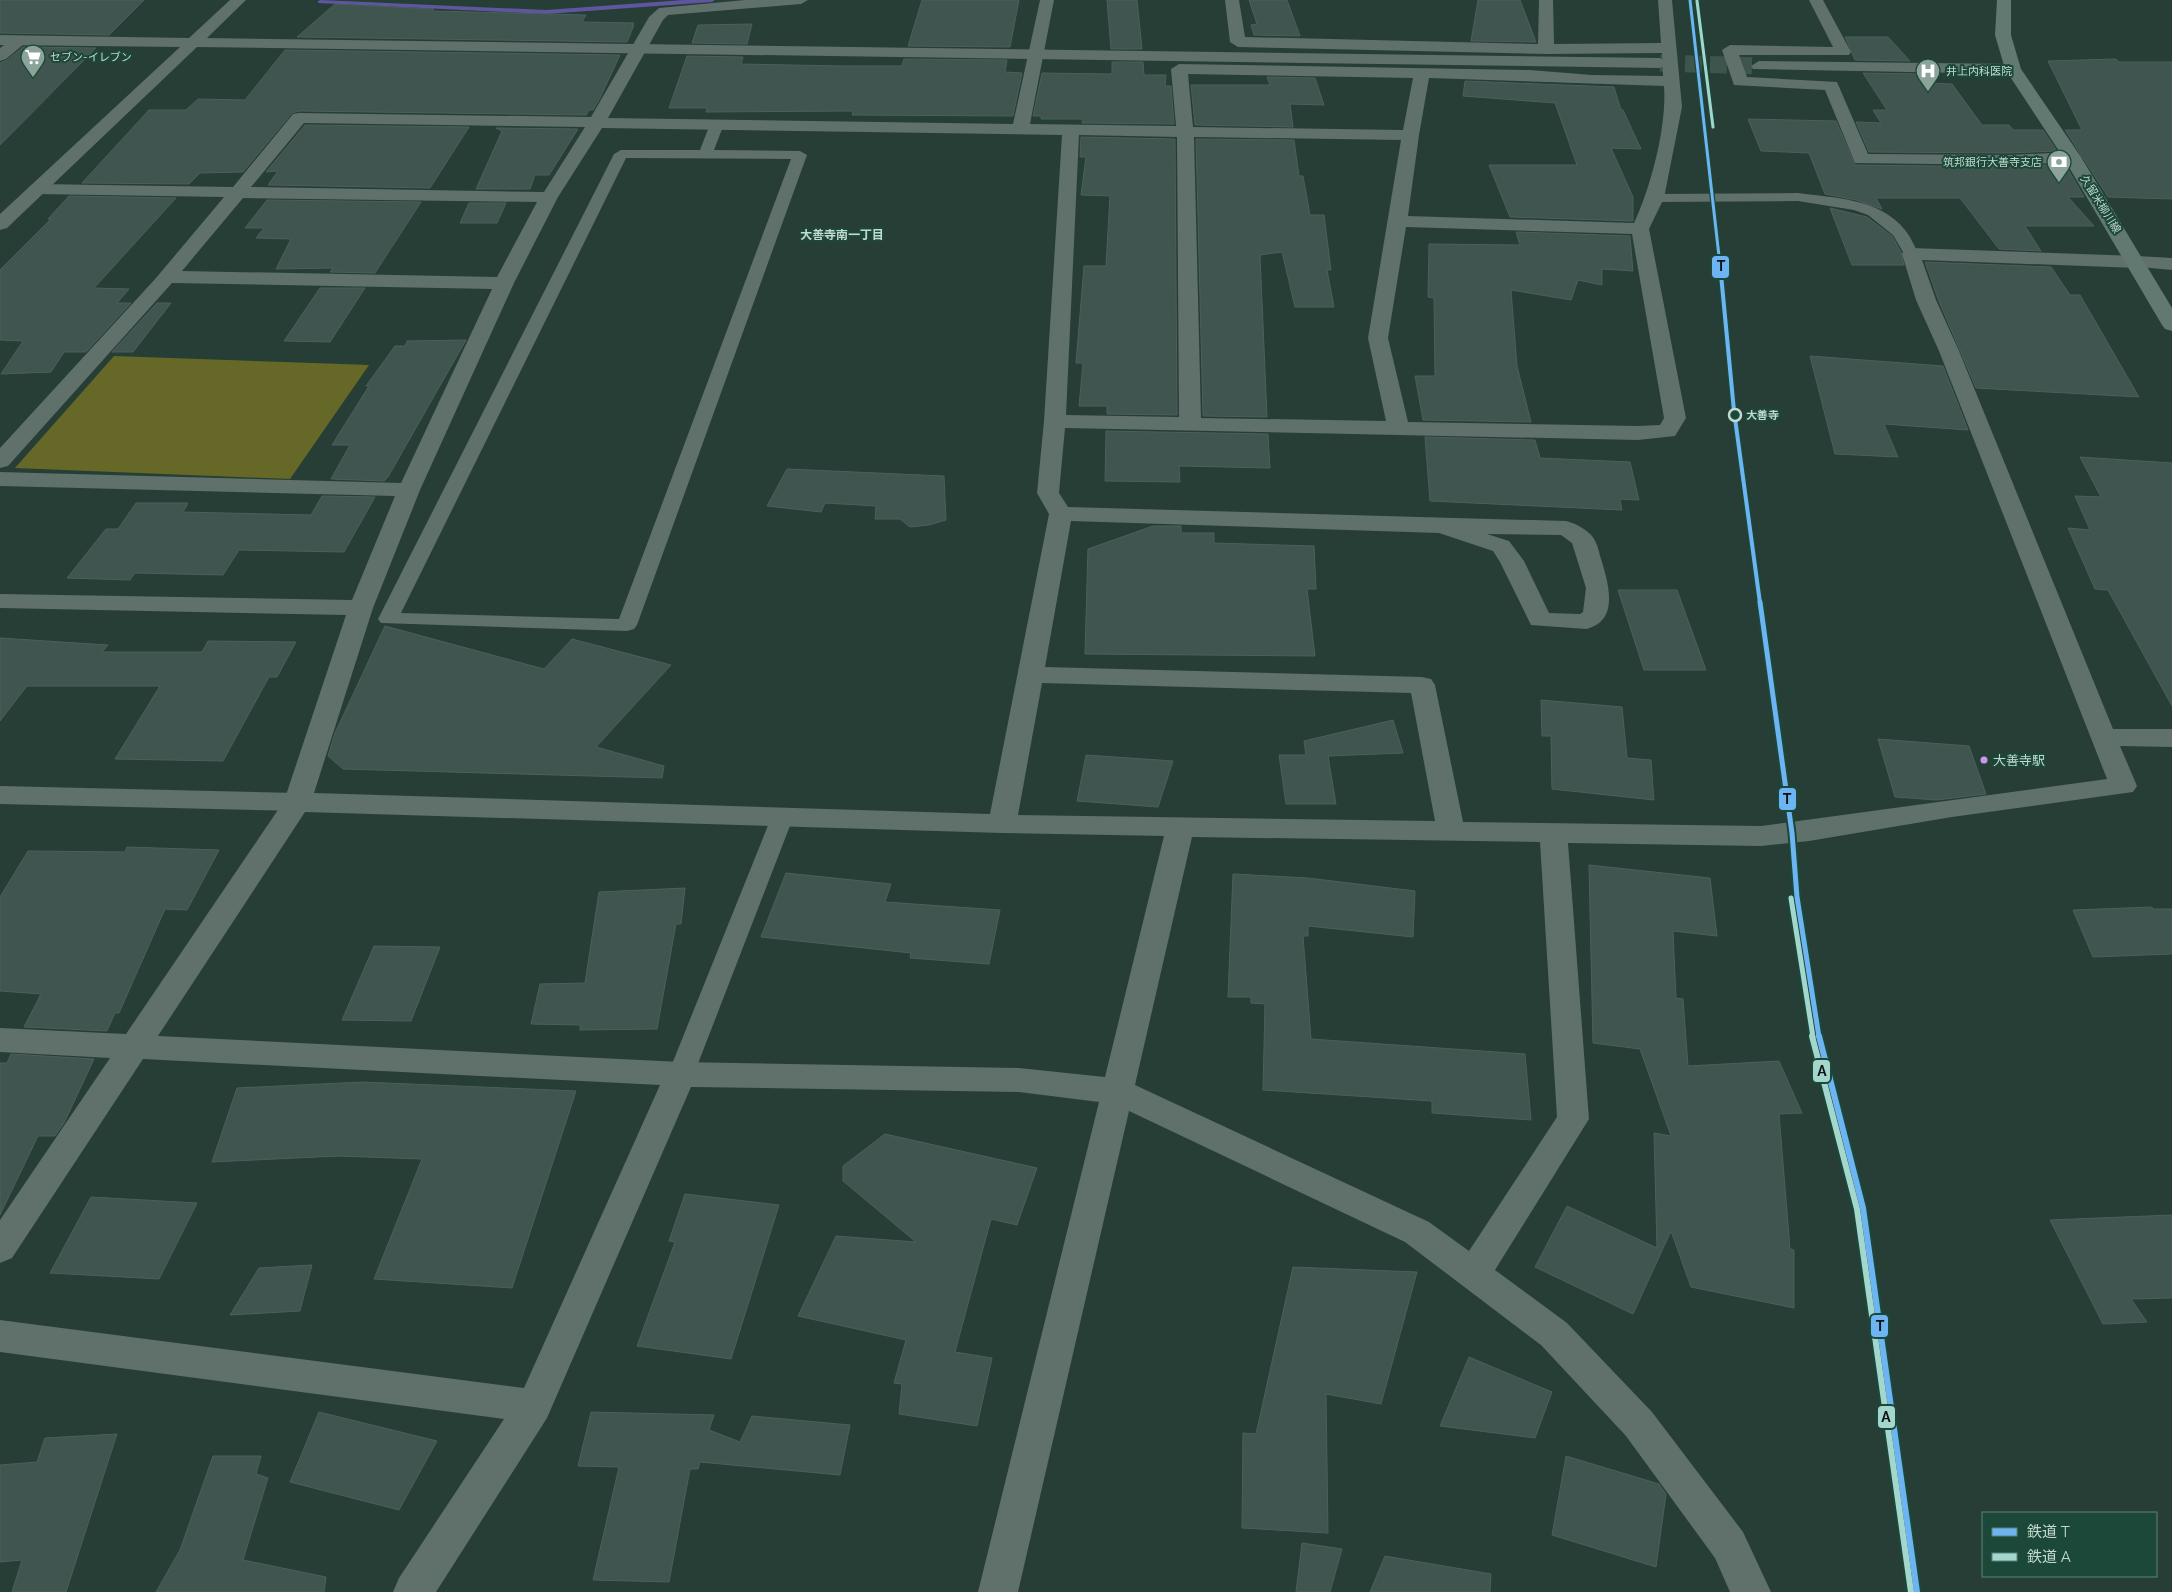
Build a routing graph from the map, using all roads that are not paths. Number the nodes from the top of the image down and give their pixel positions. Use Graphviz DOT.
graph roads {
  1 [pos="239,0"];
  2 [pos="801,0"];
  3 [pos="1047,0"];
  4 [pos="1232,0"];
  5 [pos="1546,0"];
  6 [pos="1665,0"];
  7 [pos="1816,0"];
  8 [pos="2004,0"];
  9 [pos="0,40"];
  10 [pos="19,40"];
  11 [pos="192,43"];
  12 [pos="1546,49"];
  13 [pos="637,50"];
  14 [pos="1036,55"];
  15 [pos="1664,55"];
  16 [pos="0,56"];
  17 [pos="1759,66"];
  18 [pos="2012,69"];
  19 [pos="1422,73"];
  20 [pos="1672,81"];
  21 [pos="597,122"];
  22 [pos="716,124"];
  23 [pos="1021,128"];
  24 [pos="1071,130"];
  25 [pos="1185,131"];
  26 [pos="1410,135"];
  27 [pos="705,155"];
  28 [pos="2072,157"];
  29 [pos="37,189"];
  30 [pos="235,193"];
  31 [pos="550,197"];
  32 [pos="1655,198"];
  33 [pos="1398,221"];
  34 [pos="0,224"];
  35 [pos="1640,229"];
  36 [pos="1911,254"];
  37 [pos="2136,262"];
  38 [pos="2172,264"];
  39 [pos="167,277"];
  40 [pos="504,283"];
  41 [pos="2172,325"];
  42 [pos="1054,420"];
  43 [pos="1190,422"];
  44 [pos="1399,429"];
  45 [pos="0,461"];
  46 [pos="0,479"];
  47 [pos="409,490"];
  48 [pos="1061,514"];
  49 [pos="1441,526"];
  50 [pos="0,601"];
  51 [pos="361,608"];
  52 [pos="1031,675"];
  53 [pos="2103,737"];
  54 [pos="2172,738"];
  55 [pos="0,795"];
  56 [pos="296,802"];
  57 [pos="782,818"];
  58 [pos="1002,824"];
  59 [pos="1180,828"];
  60 [pos="1451,832"];
  61 [pos="1553,833"];
  62 [pos="0,1040"];
  63 [pos="137,1046"];
  64 [pos="681,1074"];
  65 [pos="1116,1091"];
  66 [pos="0,1248"];
  67 [pos="1474,1274"];
  68 [pos="0,1336"];
  69 [pos="534,1406"];
  70 [pos="413,1592"];
  71 [pos="998,1592"];
  72 [pos="1751,1592"];
  1 -- 11 [label="street"];
  2 -- 13 [label="street"];
  3 -- 14 [label="street"];
  4 -- 12 [label="street"];
  5 -- 12 [label="street"];
  6 -- 15 [label="street"];
  7 -- 28 [label="street"];
  8 -- 18 [label="main road, 久留米柳川線"];
  9 -- 10 [label="street"];
  10 -- 11 [label="street"];
  10 -- 16 [label="street"];
  11 -- 13 [label="street"];
  11 -- 29 [label="street"];
  12 -- 15 [label="street"];
  13 -- 14 [label="street"];
  13 -- 21 [label="street"];
  14 -- 15 [label="street"];
  14 -- 23 [label="street"];
  15 -- 20 [label="street"];
  17 -- 18 [label="street"];
  18 -- 28 [label="main road, 久留米柳川線"];
  19 -- 20 [label="street"];
  19 -- 25 [label="street"];
  19 -- 26 [label="street"];
  20 -- 32 [label="street"];
  21 -- 22 [label="street"];
  21 -- 30 [label="street"];
  21 -- 31 [label="street"];
  22 -- 23 [label="street"];
  22 -- 27 [label="lane"];
  23 -- 24 [label="street"];
  24 -- 25 [label="street"];
  24 -- 42 [label="street"];
  25 -- 26 [label="street"];
  25 -- 43 [label="street"];
  26 -- 33 [label="street"];
  27 -- 27 [label="lane"];
  28 -- 37 [label="main road, 久留米柳川線"];
  29 -- 30 [label="street"];
  29 -- 34 [label="street"];
  30 -- 31 [label="street"];
  30 -- 39 [label="street"];
  31 -- 40 [label="street"];
  32 -- 35 [label="street"];
  32 -- 36 [label="lane"];
  33 -- 35 [label="street"];
  33 -- 44 [label="street"];
  35 -- 44 [label="street"];
  36 -- 37 [label="street"];
  36 -- 53 [label="street"];
  37 -- 38 [label="street"];
  37 -- 41 [label="main road, 久留米柳川線"];
  39 -- 40 [label="street"];
  39 -- 45 [label="street"];
  40 -- 47 [label="street"];
  42 -- 43 [label="street"];
  42 -- 48 [label="street"];
  43 -- 44 [label="street"];
  46 -- 47 [label="street"];
  47 -- 51 [label="street"];
  48 -- 49 [label="street"];
  48 -- 52 [label="street"];
  49 -- 49 [label="street"];
  50 -- 51 [label="street"];
  51 -- 56 [label="street"];
  52 -- 58 [label="street"];
  52 -- 60 [label="street"];
  53 -- 54 [label="street"];
  53 -- 61 [label="street"];
  55 -- 56 [label="street"];
  56 -- 57 [label="street"];
  56 -- 63 [label="street"];
  57 -- 58 [label="street"];
  57 -- 64 [label="lane"];
  58 -- 59 [label="street"];
  59 -- 60 [label="street"];
  59 -- 65 [label="street"];
  60 -- 61 [label="street"];
  61 -- 67 [label="street"];
  62 -- 63 [label="street"];
  63 -- 64 [label="street"];
  63 -- 66 [label="street"];
  64 -- 65 [label="street"];
  64 -- 69 [label="street"];
  65 -- 67 [label="street"];
  65 -- 71 [label="street"];
  67 -- 72 [label="street"];
  68 -- 69 [label="street"];
  69 -- 70 [label="street"];
}
